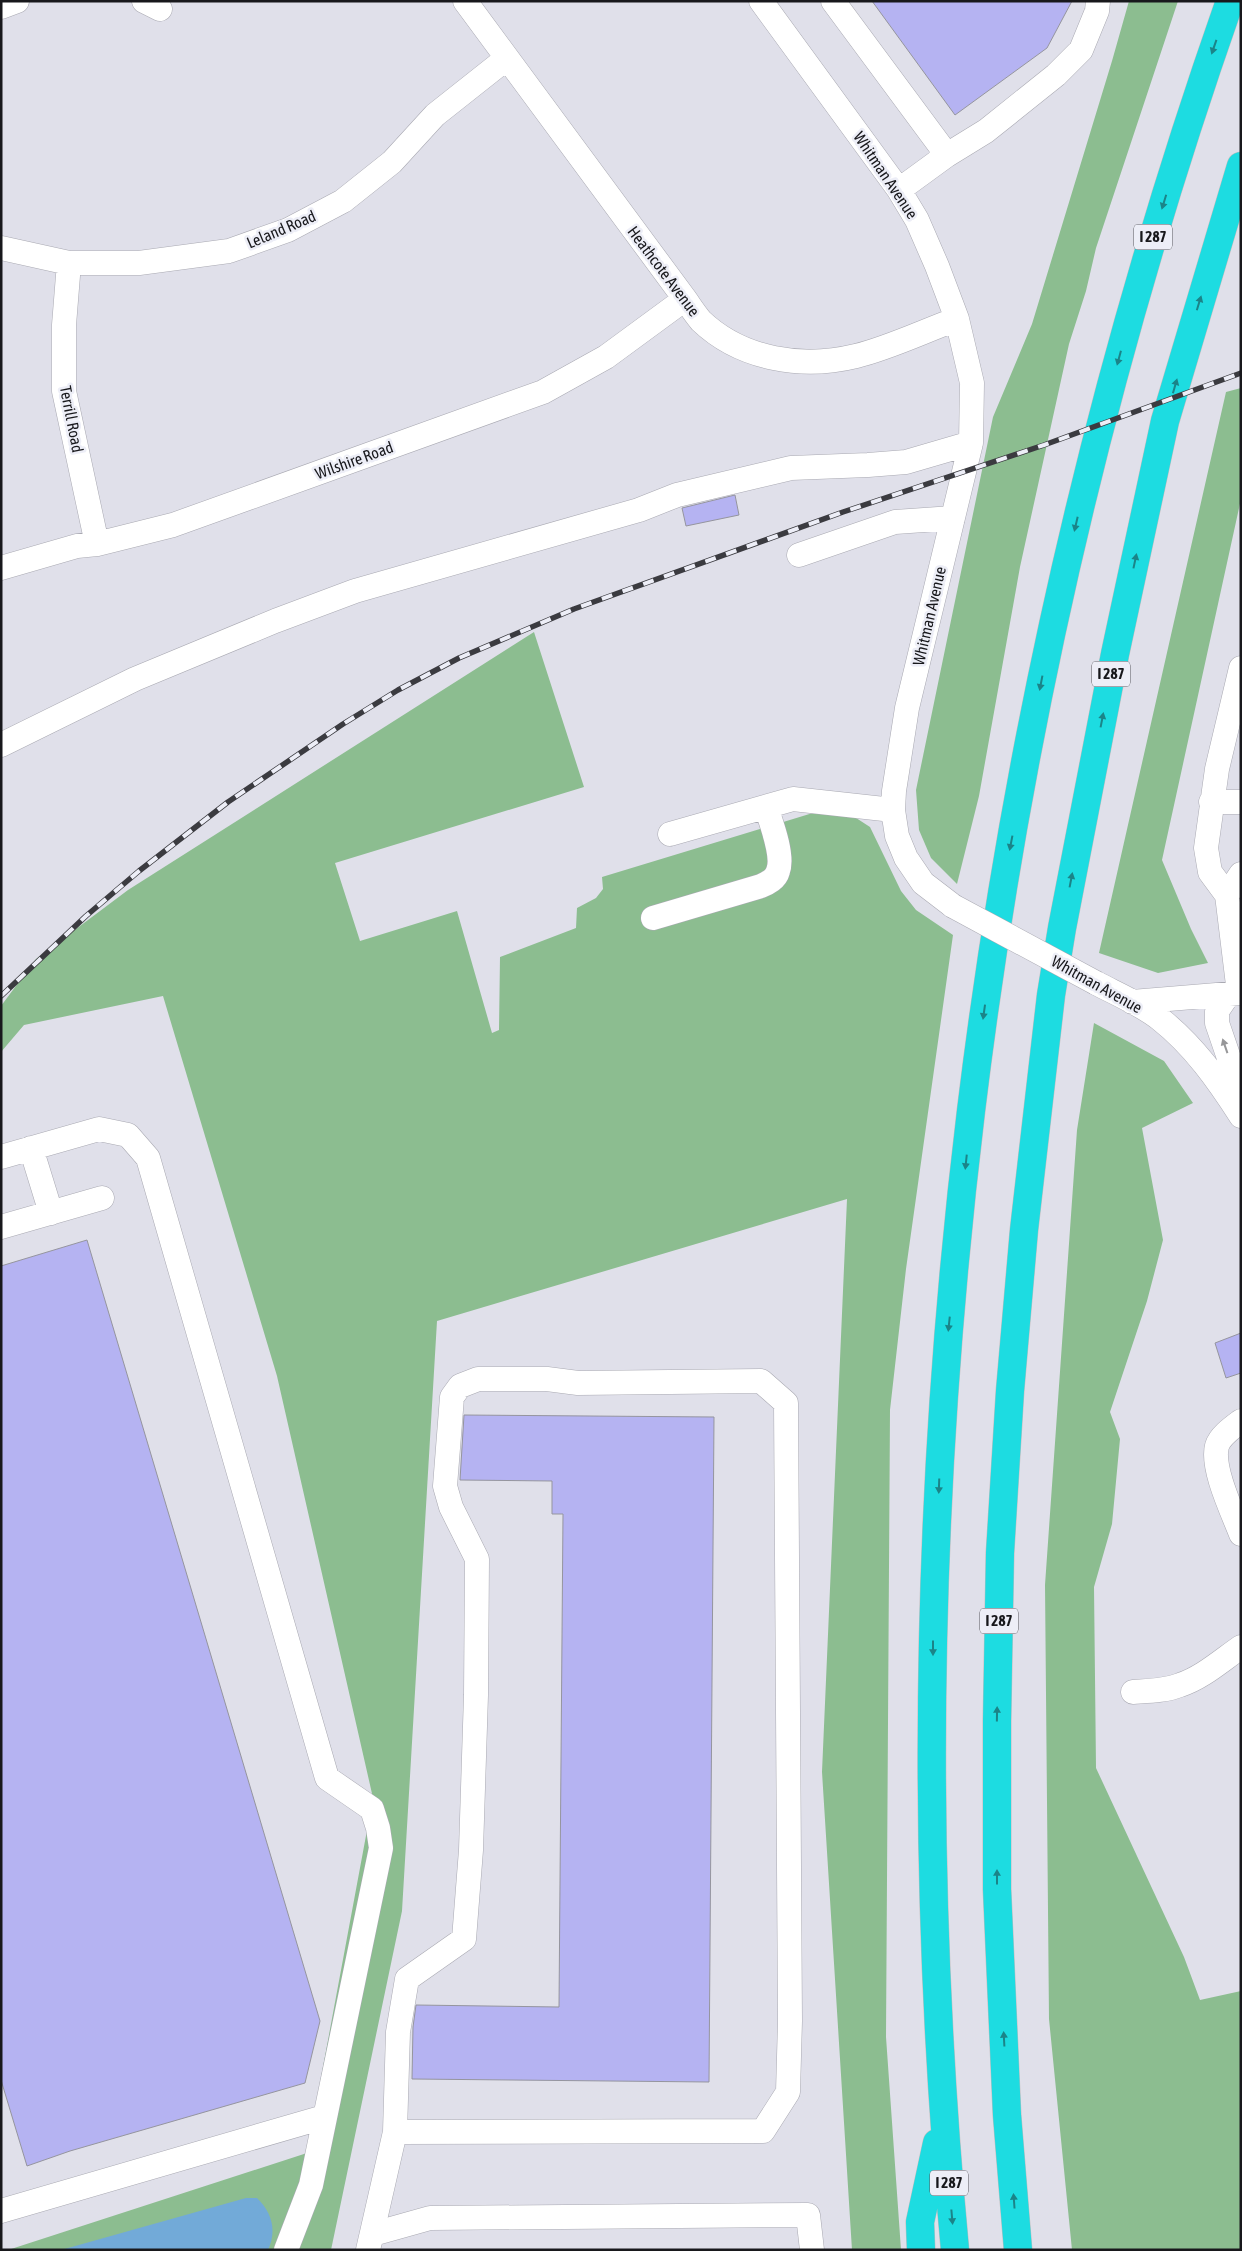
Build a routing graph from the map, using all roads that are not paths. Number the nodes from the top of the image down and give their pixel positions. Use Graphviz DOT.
graph roads {
  1 [pos="17,1"];
  2 [pos="465,1"];
  3 [pos="761,1"];
  4 [pos="834,1"];
  5 [pos="1098,1"];
  6 [pos="1230,1"];
  7 [pos="1,7"];
  8 [pos="507,58"];
  9 [pos="947,155"];
  10 [pos="1241,166"];
  11 [pos="898,190"];
  12 [pos="1,248"];
  13 [pos="69,263"];
  14 [pos="684,299"];
  15 [pos="957,319"];
  16 [pos="971,443"];
  17 [pos="952,518"];
  18 [pos="98,544"];
  19 [pos="799,555"];
  20 [pos="1,568"];
  21 [pos="1241,668"];
  22 [pos="1,745"];
  23 [pos="1211,802"];
  24 [pos="1241,802"];
  25 [pos="766,807"];
  26 [pos="893,810"];
  27 [pos="670,834"];
  28 [pos="1241,874"];
  29 [pos="1227,895"];
  30 [pos="653,918"];
  31 [pos="1236,994"];
  32 [pos="1132,1002"];
  33 [pos="1241,1093"];
  34 [pos="1241,1116"];
  35 [pos="31,1148"];
  36 [pos="1,1157"];
  37 [pos="102,1198"];
  38 [pos="51,1213"];
  39 [pos="1,1227"];
  40 [pos="1241,1421"];
  41 [pos="1241,1534"];
  42 [pos="1241,1647"];
  43 [pos="1133,1692"];
  44 [pos="943,2116"];
  45 [pos="324,2117"];
  46 [pos="395,2132"];
  47 [pos="2,2207"];
  48 [pos="371,2242"];
  49 [pos="286,2250"];
  50 [pos="812,2250"];
  51 [pos="921,2250"];
  52 [pos="954,2250"];
  53 [pos="1018,2250"];
  1 -- 7 [label="street"];
  2 -- 8 [label="street, Heathcote Avenue"];
  3 -- 11 [label="street, Whitman Avenue"];
  4 -- 9 [label="street"];
  5 -- 9 [label="street"];
  6 -- 44 [label="highway, I 287, one-way"];
  8 -- 13 [label="street, Leland Road"];
  8 -- 14 [label="street, Heathcote Avenue"];
  9 -- 11 [label="street"];
  53 -- 10 [label="highway, I 287, one-way"];
  11 -- 15 [label="street, Whitman Avenue"];
  12 -- 13 [label="street, Leland Road"];
  13 -- 18 [label="street, Terrill Road"];
  14 -- 15 [label="street, Heathcote Avenue"];
  14 -- 18 [label="street, Wilshire Road"];
  15 -- 16 [label="street, Whitman Avenue"];
  16 -- 17 [label="street, Whitman Avenue"];
  16 -- 22 [label="street"];
  17 -- 19 [label="street"];
  17 -- 26 [label="street, Whitman Avenue"];
  18 -- 20 [label="street, Wilshire Road"];
  21 -- 23 [label="street"];
  23 -- 24 [label="street"];
  23 -- 29 [label="street"];
  25 -- 26 [label="street"];
  25 -- 27 [label="street"];
  25 -- 30 [label="street"];
  26 -- 32 [label="street, Whitman Avenue, bridge"];
  28 -- 29 [label="street"];
  29 -- 31 [label="street"];
  31 -- 32 [label="street"];
  33 -- 31 [label="street, one-way"];
  32 -- 34 [label="street, Whitman Avenue"];
  35 -- 36 [label="street"];
  35 -- 38 [label="street"];
  35 -- 45 [label="street"];
  37 -- 38 [label="street"];
  38 -- 39 [label="street"];
  40 -- 41 [label="street"];
  42 -- 43 [label="street"];
  44 -- 51 [label="highway"];
  44 -- 52 [label="highway, I 287, one-way"];
  45 -- 47 [label="street"];
  45 -- 49 [label="street"];
  46 -- 46 [label="street"];
  46 -- 48 [label="street"];
  48 -- 50 [label="street"];
}
